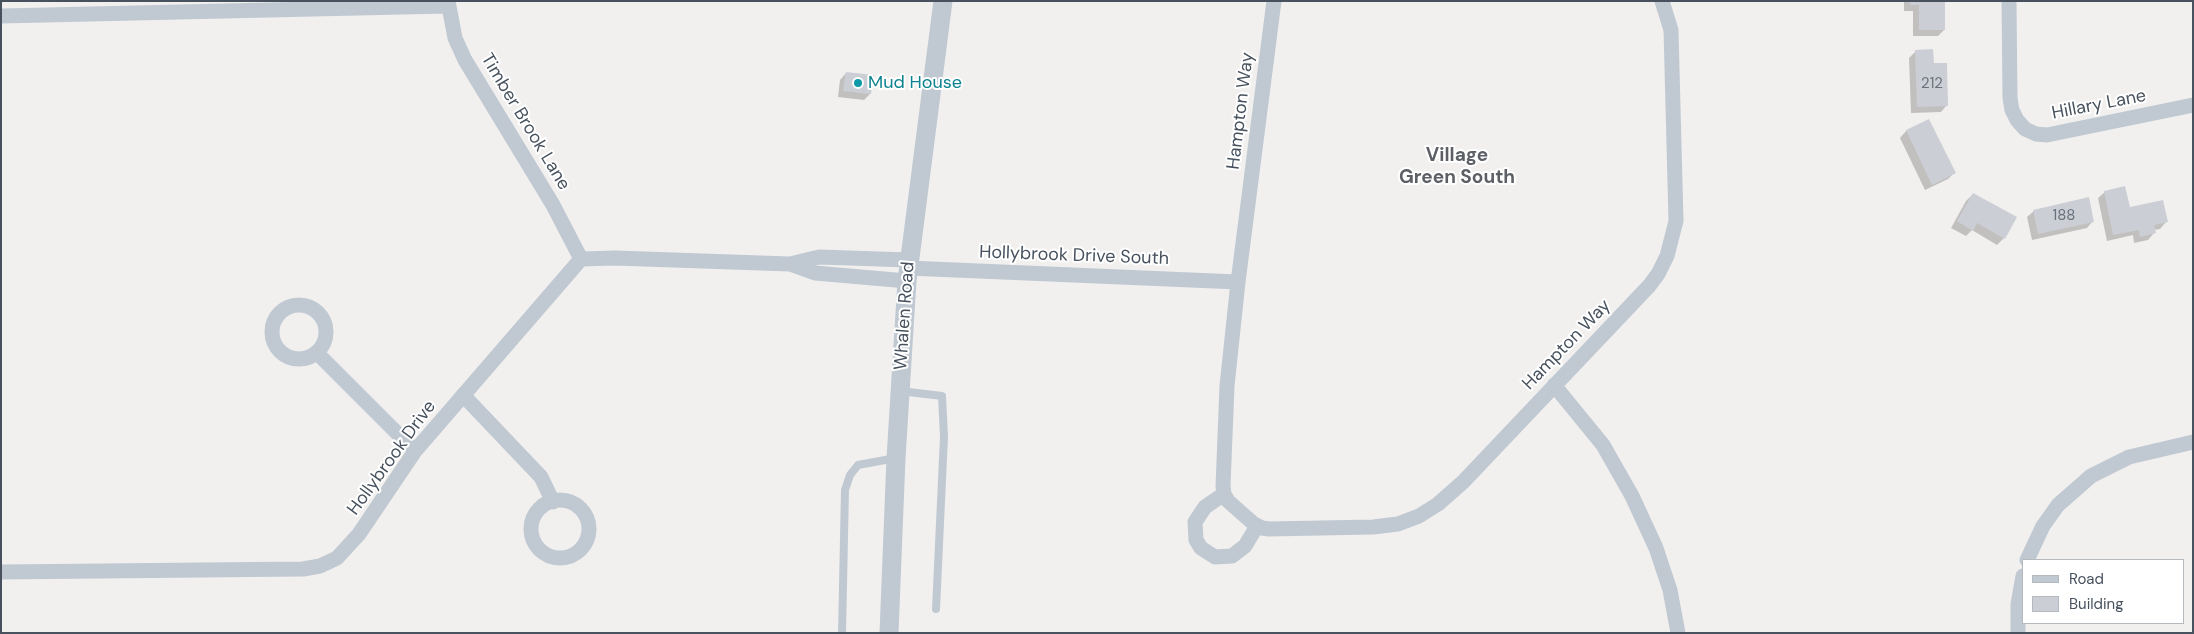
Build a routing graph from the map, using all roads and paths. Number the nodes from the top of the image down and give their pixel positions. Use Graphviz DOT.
graph roads {
  1 [pos="942,1"];
  2 [pos="1274,1"];
  3 [pos="1662,1"];
  4 [pos="2008,1"];
  5 [pos="448,4"];
  6 [pos="1,16"];
  7 [pos="2193,105"];
  8 [pos="581,260"];
  9 [pos="790,264"];
  10 [pos="908,270"];
  11 [pos="1238,282"];
  12 [pos="317,353"];
  13 [pos="1554,385"];
  14 [pos="900,391"];
  15 [pos="463,395"];
  16 [pos="2193,442"];
  17 [pos="415,451"];
  18 [pos="896,458"];
  19 [pos="1224,494"];
  20 [pos="553,502"];
  21 [pos="1257,526"];
  22 [pos="2027,559"];
  23 [pos="1,572"];
  24 [pos="2022,582"];
  25 [pos="936,609"];
  26 [pos="842,633"];
  27 [pos="890,633"];
  28 [pos="1678,633"];
  29 [pos="2018,633"];
  1 -- 10 [label="street, Whalen Road"];
  2 -- 11 [label="street, Hampton Way"];
  3 -- 13 [label="street, Hampton Way"];
  4 -- 7 [label="street, Hillary Lane"];
  5 -- 6 [label="street"];
  5 -- 8 [label="street, Timber Brook Lane"];
  8 -- 9 [label="street"];
  8 -- 15 [label="street, Hollybrook Drive"];
  9 -- 10 [label="street"];
  9 -- 10 [label="street"];
  10 -- 11 [label="street, Hollybrook Drive South"];
  10 -- 14 [label="street, Whalen Road"];
  11 -- 19 [label="street, Hampton Way"];
  12 -- 17 [label="street"];
  13 -- 21 [label="street, Hampton Way"];
  13 -- 28 [label="street"];
  14 -- 18 [label="street, Whalen Road"];
  14 -- 25 [label="lane"];
  15 -- 17 [label="street, Hollybrook Drive"];
  15 -- 20 [label="street"];
  16 -- 22 [label="street"];
  17 -- 23 [label="street, Hollybrook Drive"];
  18 -- 26 [label="lane"];
  18 -- 27 [label="street, Whalen Road"];
  19 -- 21 [label="street"];
  19 -- 21 [label="street"];
  24 -- 29 [label="street"];
}
